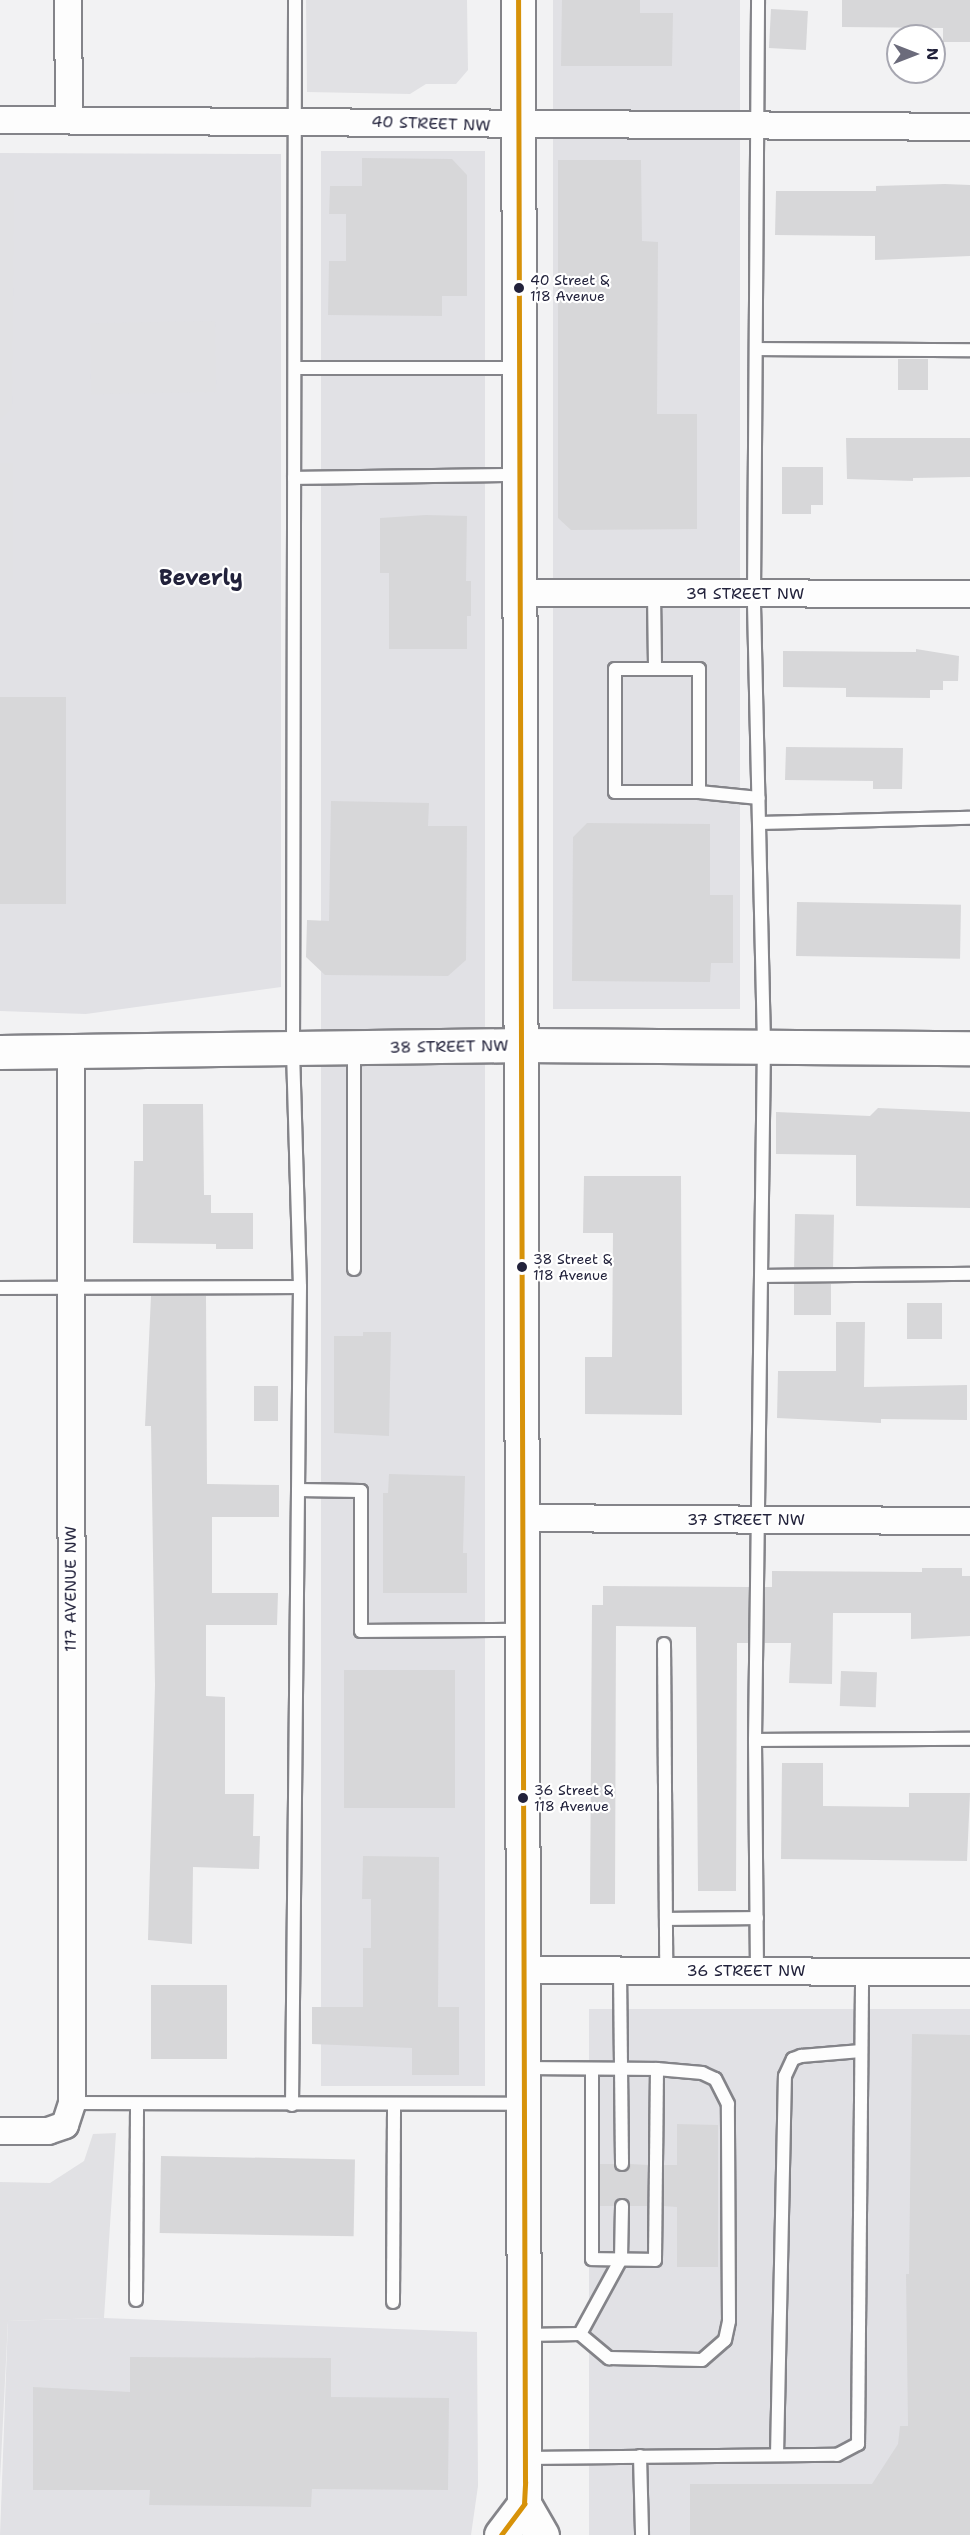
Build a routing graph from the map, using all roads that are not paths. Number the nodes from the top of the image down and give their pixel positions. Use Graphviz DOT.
graph roads {
  1 [pos="68,0"];
  2 [pos="295,0"];
  3 [pos="518,0"];
  4 [pos="758,0"];
  5 [pos="0,120"];
  6 [pos="69,120"];
  7 [pos="296,120"];
  8 [pos="518,126"];
  9 [pos="970,127"];
  10 [pos="759,128"];
  11 [pos="756,349"];
  12 [pos="970,350"];
  13 [pos="295,368"];
  14 [pos="519,368"];
  15 [pos="519,475"];
  16 [pos="294,478"];
  17 [pos="519,593"];
  18 [pos="654,594"];
  19 [pos="754,594"];
  20 [pos="970,594"];
  21 [pos="655,669"];
  22 [pos="699,792"];
  23 [pos="759,798"];
  24 [pos="970,818"];
  25 [pos="759,823"];
  26 [pos="521,1045"];
  27 [pos="764,1045"];
  28 [pos="970,1048"];
  29 [pos="354,1049"];
  30 [pos="293,1050"];
  31 [pos="71,1052"];
  32 [pos="0,1053"];
  33 [pos="354,1269"];
  34 [pos="970,1274"];
  35 [pos="763,1276"];
  36 [pos="300,1287"];
  37 [pos="0,1288"];
  38 [pos="71,1288"];
  39 [pos="298,1490"];
  40 [pos="522,1518"];
  41 [pos="758,1520"];
  42 [pos="970,1521"];
  43 [pos="522,1630"];
  44 [pos="664,1644"];
  45 [pos="970,1739"];
  46 [pos="755,1740"];
  47 [pos="757,1918"];
  48 [pos="666,1919"];
  49 [pos="522,1970"];
  50 [pos="620,1971"];
  51 [pos="666,1971"];
  52 [pos="757,1971"];
  53 [pos="862,1971"];
  54 [pos="970,1972"];
  55 [pos="861,2051"];
  56 [pos="522,2068"];
  57 [pos="592,2069"];
  58 [pos="620,2069"];
  59 [pos="657,2069"];
  60 [pos="137,2104"];
  61 [pos="394,2104"];
  62 [pos="522,2104"];
  63 [pos="292,2105"];
  64 [pos="68,2114"];
  65 [pos="0,2131"];
  66 [pos="622,2164"];
  67 [pos="622,2206"];
  68 [pos="621,2259"];
  69 [pos="136,2300"];
  70 [pos="393,2302"];
  71 [pos="580,2334"];
  72 [pos="523,2335"];
  73 [pos="777,2455"];
  74 [pos="640,2456"];
  75 [pos="524,2458"];
  76 [pos="524,2504"];
  77 [pos="501,2535"];
  78 [pos="542,2535"];
  79 [pos="642,2535"];
  1 -- 6 [label="street"];
  2 -- 7 [label="lane"];
  3 -- 8 [label="main road"];
  4 -- 10 [label="lane"];
  5 -- 6 [label="street, 40 STREET NW"];
  6 -- 7 [label="street, 40 STREET NW"];
  7 -- 8 [label="street, 40 STREET NW"];
  7 -- 13 [label="lane"];
  8 -- 10 [label="street, 40 STREET NW"];
  8 -- 14 [label="main road"];
  9 -- 10 [label="street, 40 STREET NW"];
  10 -- 11 [label="lane"];
  11 -- 12 [label="lane"];
  11 -- 19 [label="lane"];
  13 -- 14 [label="lane"];
  13 -- 16 [label="lane"];
  14 -- 15 [label="main road"];
  15 -- 16 [label="lane"];
  15 -- 17 [label="main road"];
  16 -- 30 [label="lane"];
  17 -- 18 [label="street, 39 STREET NW"];
  17 -- 26 [label="main road"];
  18 -- 19 [label="street, 39 STREET NW"];
  18 -- 21 [label="lane"];
  19 -- 20 [label="street, 39 STREET NW"];
  19 -- 23 [label="lane"];
  21 -- 22 [label="lane"];
  21 -- 22 [label="lane"];
  22 -- 23 [label="lane"];
  23 -- 25 [label="lane"];
  24 -- 25 [label="lane"];
  25 -- 27 [label="lane"];
  26 -- 27 [label="main road, 38 STREET NW"];
  26 -- 29 [label="main road, 38 STREET NW"];
  26 -- 40 [label="main road"];
  27 -- 28 [label="main road, 38 STREET NW"];
  27 -- 35 [label="lane"];
  29 -- 30 [label="main road, 38 STREET NW"];
  29 -- 33 [label="lane"];
  30 -- 31 [label="main road, 38 STREET NW"];
  30 -- 36 [label="lane"];
  31 -- 32 [label="main road, 38 STREET NW"];
  31 -- 38 [label="street, 117 AVENUE NW"];
  34 -- 35 [label="lane"];
  35 -- 41 [label="lane"];
  36 -- 38 [label="lane"];
  36 -- 39 [label="lane"];
  37 -- 38 [label="lane"];
  38 -- 64 [label="street, 117 AVENUE NW"];
  39 -- 43 [label="lane"];
  39 -- 63 [label="lane"];
  40 -- 41 [label="street, 37 STREET NW"];
  40 -- 43 [label="main road"];
  41 -- 42 [label="street, 37 STREET NW"];
  41 -- 46 [label="lane"];
  43 -- 49 [label="main road"];
  44 -- 48 [label="lane"];
  45 -- 46 [label="lane"];
  46 -- 47 [label="lane"];
  47 -- 48 [label="lane"];
  47 -- 52 [label="lane"];
  48 -- 51 [label="lane"];
  49 -- 50 [label="street, 36 STREET NW"];
  49 -- 56 [label="main road"];
  50 -- 51 [label="street, 36 STREET NW"];
  50 -- 58 [label="lane"];
  51 -- 52 [label="street, 36 STREET NW"];
  52 -- 53 [label="street, 36 STREET NW"];
  53 -- 54 [label="street, 36 STREET NW"];
  53 -- 55 [label="lane"];
  55 -- 73 [label="lane"];
  55 -- 73 [label="lane"];
  56 -- 57 [label="lane"];
  56 -- 62 [label="main road"];
  57 -- 58 [label="lane"];
  57 -- 68 [label="lane"];
  58 -- 59 [label="lane"];
  58 -- 66 [label="lane"];
  59 -- 68 [label="lane"];
  59 -- 71 [label="lane"];
  60 -- 63 [label="lane"];
  60 -- 64 [label="lane"];
  60 -- 69 [label="lane"];
  61 -- 62 [label="lane"];
  61 -- 63 [label="lane"];
  61 -- 70 [label="lane"];
  62 -- 72 [label="main road"];
  64 -- 65 [label="street"];
  67 -- 68 [label="lane"];
  68 -- 71 [label="lane"];
  71 -- 72 [label="lane"];
  72 -- 75 [label="main road"];
  73 -- 74 [label="lane"];
  74 -- 75 [label="lane"];
  74 -- 79 [label="lane"];
  75 -- 76 [label="main road"];
  76 -- 77 [label="main road"];
  76 -- 78 [label="main road"];
}
